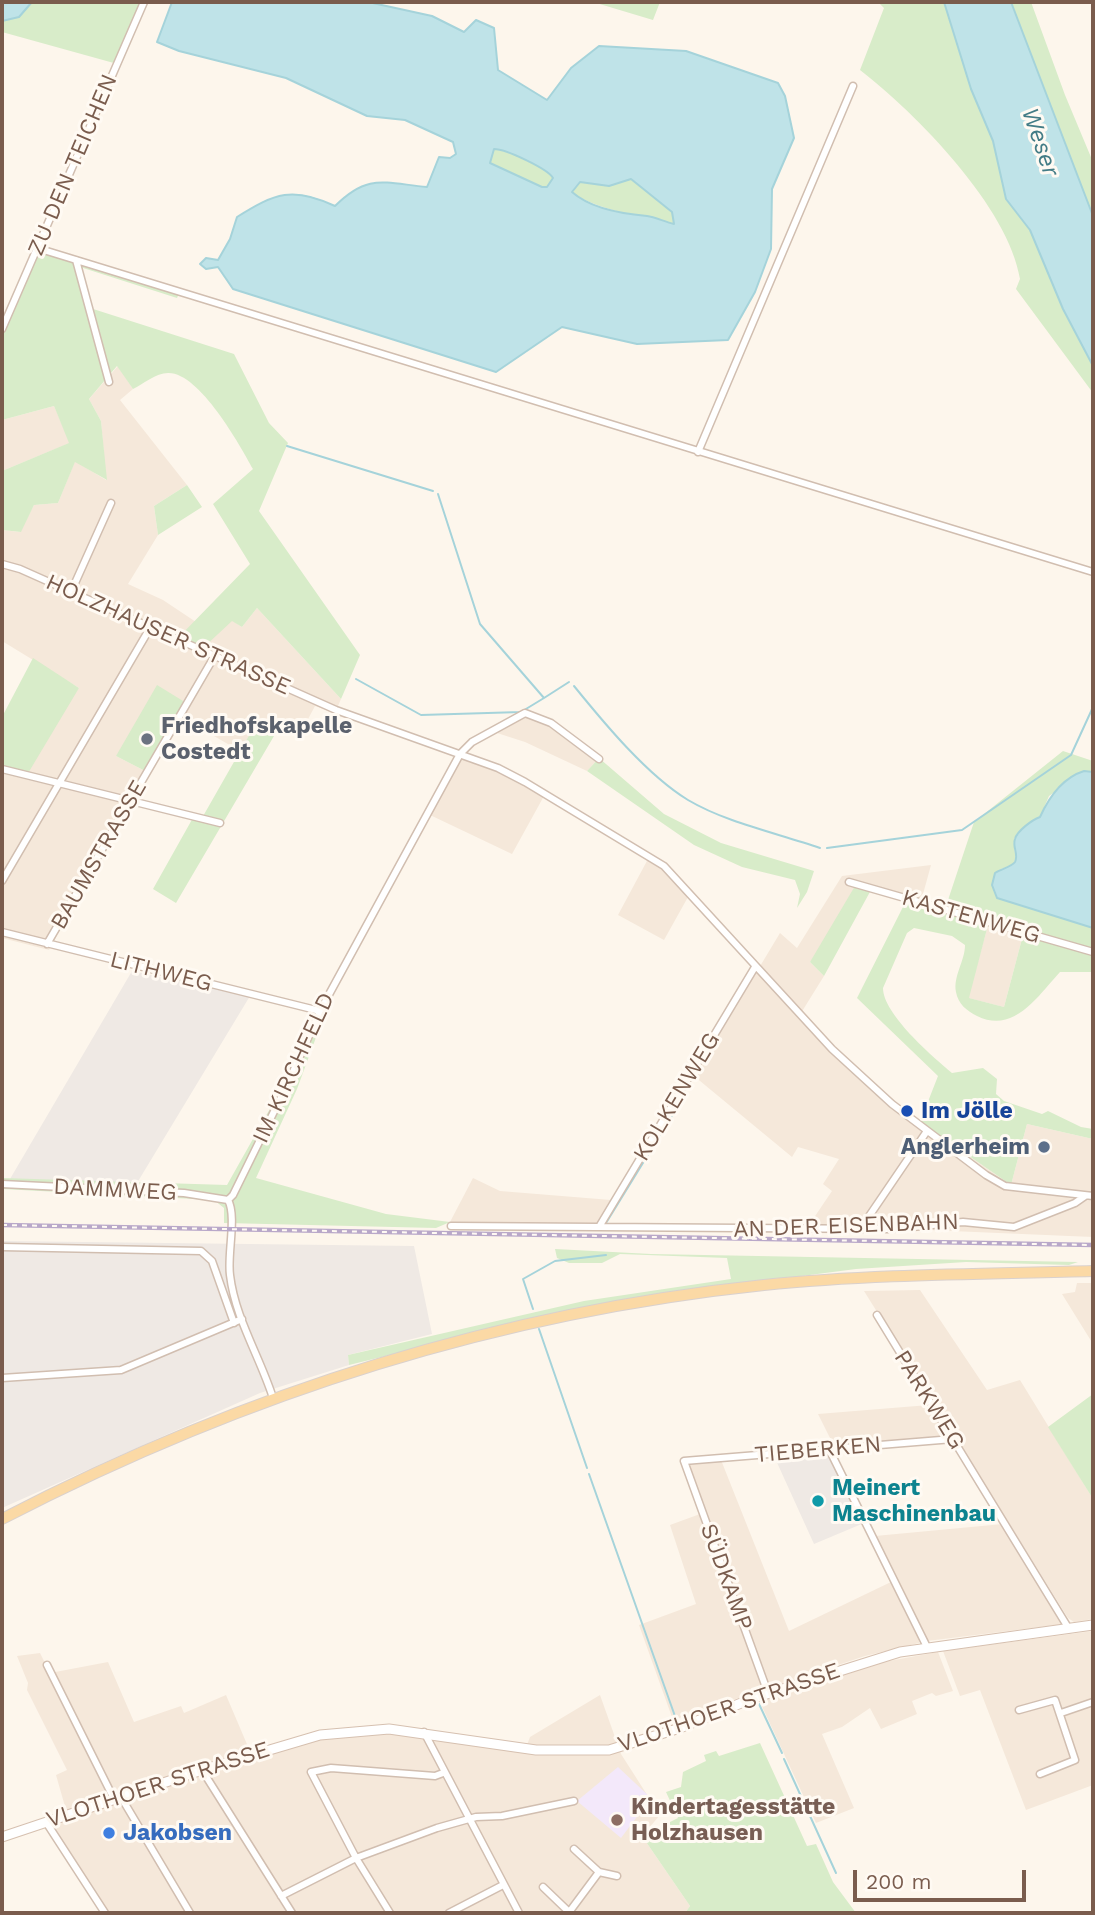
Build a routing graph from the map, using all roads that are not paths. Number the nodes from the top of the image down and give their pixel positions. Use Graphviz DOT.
graph roads {
  1 [pos="144,2"];
  2 [pos="853,86"];
  3 [pos="37,248"];
  4 [pos="76,260"];
  5 [pos="2,329"];
  6 [pos="109,382"];
  7 [pos="698,452"];
  8 [pos="111,503"];
  9 [pos="2,564"];
  10 [pos="1093,572"];
  11 [pos="71,592"];
  12 [pos="150,628"];
  13 [pos="214,657"];
  14 [pos="460,754"];
  15 [pos="599,760"];
  16 [pos="2,769"];
  17 [pos="59,783"];
  18 [pos="131,801"];
  19 [pos="220,822"];
  20 [pos="2,881"];
  21 [pos="849,882"];
  22 [pos="2,932"];
  23 [pos="47,944"];
  24 [pos="1093,951"];
  25 [pos="755,967"];
  26 [pos="320,1011"];
  27 [pos="927,1131"];
  28 [pos="2,1184"];
  29 [pos="1089,1196"];
  30 [pos="228,1200"];
  31 [pos="451,1226"];
  32 [pos="599,1227"];
  33 [pos="861,1228"];
  34 [pos="2,1247"];
  35 [pos="1093,1272"];
  36 [pos="877,1315"];
  37 [pos="242,1319"];
  38 [pos="234,1323"];
  39 [pos="2,1378"];
  40 [pos="273,1398"];
  41 [pos="953,1439"];
  42 [pos="829,1449"];
  43 [pos="684,1461"];
  44 [pos="2,1519"];
  45 [pos="1093,1625"];
  46 [pos="1069,1629"];
  47 [pos="927,1647"];
  48 [pos="47,1665"];
  49 [pos="768,1693"];
  50 [pos="1093,1702"];
  51 [pos="1019,1710"];
  52 [pos="1061,1713"];
  53 [pos="424,1732"];
  54 [pos="202,1770"];
  55 [pos="443,1773"];
  56 [pos="1040,1774"];
  57 [pos="118,1798"];
  58 [pos="574,1801"];
  59 [pos="467,1819"];
  60 [pos="46,1822"];
  61 [pos="2,1837"];
  62 [pos="574,1849"];
  63 [pos="355,1858"];
  64 [pos="599,1872"];
  65 [pos="617,1875"];
  66 [pos="503,1885"];
  67 [pos="542,1887"];
  68 [pos="281,1896"];
  69 [pos="569,1912"];
  70 [pos="105,1913"];
  71 [pos="190,1913"];
  72 [pos="292,1913"];
  73 [pos="390,1913"];
  74 [pos="449,1913"];
  75 [pos="519,1913"];
  1 -- 3 [label="street, ZU DEN TEICHEN"];
  2 -- 7 [label="street"];
  3 -- 4 [label="street"];
  3 -- 5 [label="street, ZU DEN TEICHEN"];
  4 -- 6 [label="street"];
  4 -- 7 [label="street"];
  7 -- 10 [label="street"];
  8 -- 11 [label="street"];
  9 -- 11 [label="street, HOLZHAUSER STRASSE"];
  11 -- 12 [label="street, HOLZHAUSER STRASSE"];
  12 -- 13 [label="street, HOLZHAUSER STRASSE"];
  12 -- 17 [label="street"];
  13 -- 14 [label="street, HOLZHAUSER STRASSE"];
  13 -- 18 [label="street, BAUMSTRASSE"];
  14 -- 15 [label="street"];
  14 -- 25 [label="street, HOLZHAUSER STRASSE"];
  14 -- 26 [label="street, IM KIRCHFELD"];
  16 -- 17 [label="street"];
  17 -- 18 [label="street"];
  17 -- 20 [label="street"];
  18 -- 19 [label="street"];
  18 -- 23 [label="street, BAUMSTRASSE"];
  21 -- 24 [label="street, KASTENWEG"];
  22 -- 23 [label="street, LITHWEG"];
  23 -- 26 [label="street, LITHWEG"];
  25 -- 27 [label="street, HOLZHAUSER STRASSE"];
  25 -- 32 [label="street, KOLKENWEG"];
  26 -- 30 [label="street, IM KIRCHFELD"];
  27 -- 29 [label="street, HOLZHAUSER STRASSE"];
  27 -- 33 [label="street"];
  28 -- 30 [label="street, DAMMWEG"];
  29 -- 33 [label="street, AN DER EISENBAHN"];
  30 -- 37 [label="street"];
  31 -- 32 [label="street"];
  32 -- 33 [label="street, AN DER EISENBAHN"];
  34 -- 38 [label="street"];
  35 -- 40 [label="main road"];
  36 -- 41 [label="street, PARKWEG"];
  37 -- 38 [label="street"];
  37 -- 40 [label="street"];
  38 -- 39 [label="street"];
  40 -- 44 [label="main road"];
  41 -- 42 [label="street, TIEBERKEN"];
  41 -- 46 [label="street, PARKWEG"];
  42 -- 43 [label="street, TIEBERKEN"];
  42 -- 47 [label="street"];
  43 -- 49 [label="street, SÜDKAMP"];
  45 -- 46 [label="street, VLOTHOER STRASSE"];
  46 -- 47 [label="street, VLOTHOER STRASSE"];
  47 -- 49 [label="street, VLOTHOER STRASSE"];
  48 -- 57 [label="street"];
  49 -- 53 [label="street, VLOTHOER STRASSE"];
  50 -- 52 [label="street"];
  51 -- 52 [label="street"];
  52 -- 56 [label="street"];
  53 -- 54 [label="street, VLOTHOER STRASSE"];
  53 -- 55 [label="street"];
  54 -- 57 [label="street, VLOTHOER STRASSE"];
  54 -- 68 [label="street"];
  55 -- 59 [label="street"];
  55 -- 63 [label="street"];
  57 -- 60 [label="street, VLOTHOER STRASSE"];
  57 -- 71 [label="street"];
  58 -- 59 [label="street"];
  59 -- 63 [label="street"];
  59 -- 66 [label="street"];
  60 -- 61 [label="street, VLOTHOER STRASSE"];
  60 -- 70 [label="street"];
  62 -- 64 [label="street"];
  63 -- 68 [label="street"];
  63 -- 73 [label="street"];
  64 -- 65 [label="street"];
  64 -- 69 [label="street"];
  66 -- 74 [label="street"];
  66 -- 75 [label="street"];
  67 -- 69 [label="street"];
  68 -- 72 [label="street"];
}
